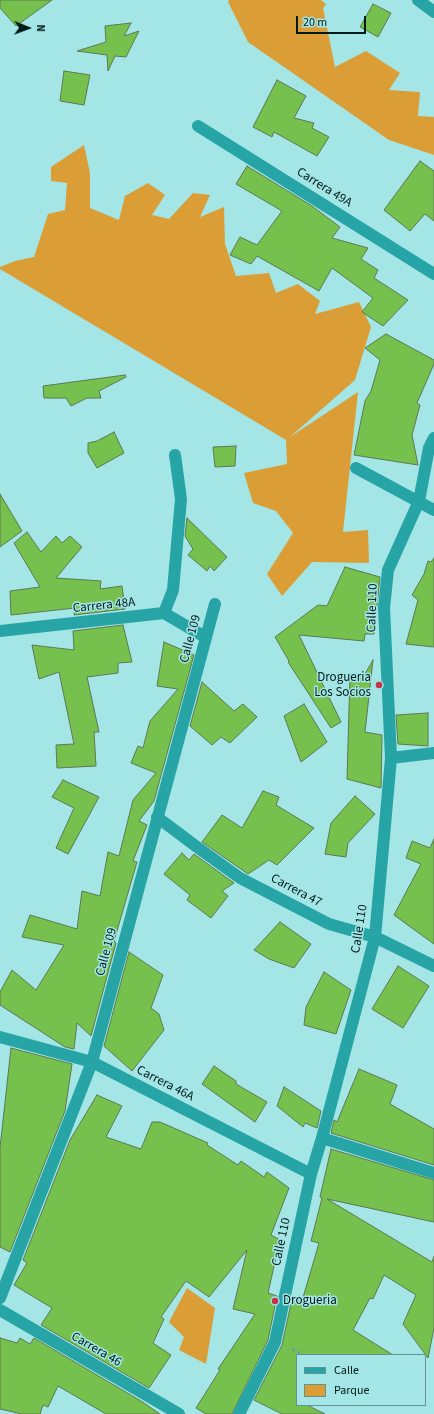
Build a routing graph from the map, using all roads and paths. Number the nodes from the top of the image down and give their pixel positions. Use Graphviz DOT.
graph roads {
  1 [pos="418,0"];
  2 [pos="434,12"];
  3 [pos="198,126"];
  4 [pos="434,274"];
  5 [pos="434,438"];
  6 [pos="175,455"];
  7 [pos="356,468"];
  8 [pos="419,501"];
  9 [pos="434,510"];
  10 [pos="214,604"];
  11 [pos="164,614"];
  12 [pos="0,631"];
  13 [pos="205,637"];
  14 [pos="434,753"];
  15 [pos="391,758"];
  16 [pos="157,817"];
  17 [pos="375,937"];
  18 [pos="434,966"];
  19 [pos="0,1036"];
  20 [pos="92,1062"];
  21 [pos="322,1138"];
  22 [pos="434,1173"];
  23 [pos="311,1174"];
  24 [pos="0,1298"];
  25 [pos="0,1310"];
  26 [pos="179,1414"];
  27 [pos="239,1414"];
  1 -- 2 [label="street"];
  3 -- 4 [label="street, Carrera 49A"];
  5 -- 8 [label="street, Calle 110"];
  6 -- 11 [label="street"];
  7 -- 8 [label="street"];
  8 -- 9 [label="street"];
  8 -- 15 [label="street, Calle 110"];
  10 -- 13 [label="street, Calle 109"];
  11 -- 12 [label="street, Carrera 48A"];
  11 -- 13 [label="street"];
  13 -- 16 [label="street, Calle 109"];
  14 -- 15 [label="street"];
  15 -- 17 [label="street, Calle 110"];
  16 -- 17 [label="street, Carrera 47"];
  16 -- 20 [label="street, Calle 109"];
  17 -- 18 [label="street, Carrera 47"];
  17 -- 21 [label="street, Calle 110"];
  19 -- 20 [label="street, Carrera 46A"];
  20 -- 23 [label="street, Carrera 46A"];
  20 -- 24 [label="street, Calle 109"];
  21 -- 22 [label="street"];
  21 -- 23 [label="street, Calle 110"];
  23 -- 27 [label="street, Calle 110"];
  25 -- 26 [label="street, Carrera 46"];
}
